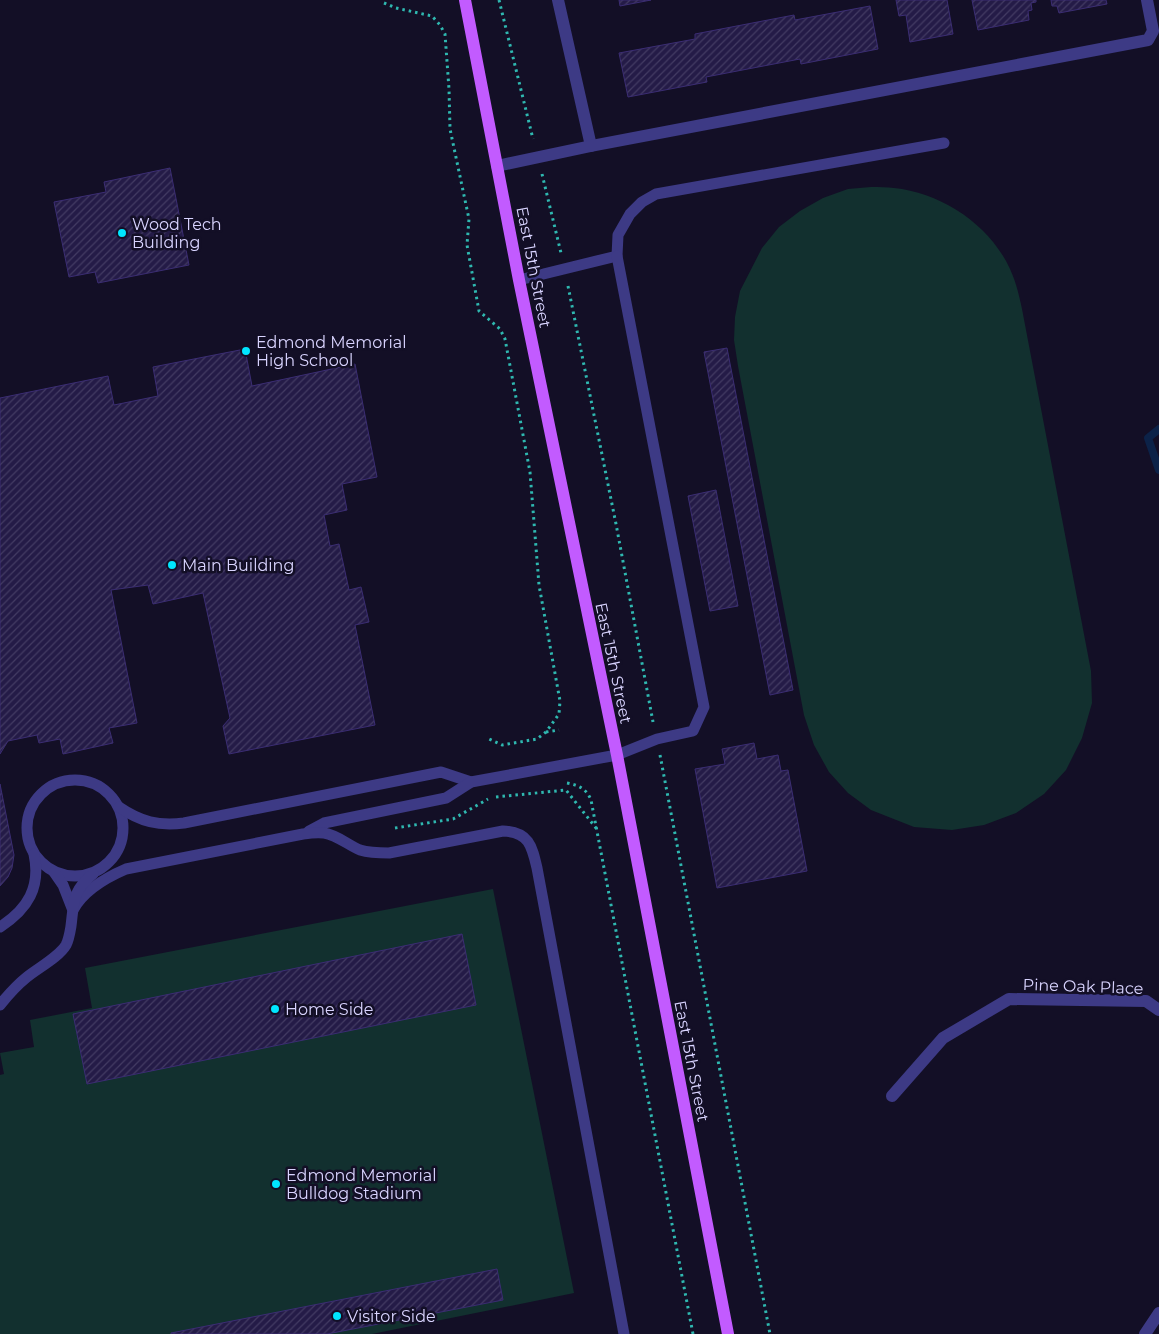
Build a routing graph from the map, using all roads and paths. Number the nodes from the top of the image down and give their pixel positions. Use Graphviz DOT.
graph roads {
  1 [pos="465,0"];
  2 [pos="499,0"];
  3 [pos="558,0"];
  4 [pos="1147,0"];
  5 [pos="384,3"];
  6 [pos="944,143"];
  7 [pos="591,146"];
  8 [pos="538,157"];
  9 [pos="497,166"];
  10 [pos="617,256"];
  11 [pos="565,270"];
  12 [pos="519,280"];
  13 [pos="560,730"];
  14 [pos="546,732"];
  15 [pos="489,739"];
  16 [pos="657,739"];
  17 [pos="616,755"];
  18 [pos="471,782"];
  19 [pos="569,784"];
  20 [pos="119,807"];
  21 [pos="389,828"];
  22 [pos="597,830"];
  23 [pos="303,834"];
  24 [pos="34,854"];
  25 [pos="54,872"];
  26 [pos="94,873"];
  27 [pos="73,910"];
  28 [pos="0,927"];
  29 [pos="0,1006"];
  30 [pos="1159,1010"];
  31 [pos="892,1096"];
  32 [pos="1159,1313"];
  33 [pos="624,1334"];
  34 [pos="693,1334"];
  35 [pos="728,1334"];
  36 [pos="770,1334"];
  37 [pos="1146,1334"];
  1 -- 9 [label="main road, East 15th Street"];
  2 -- 8 [label="path"];
  3 -- 7 [label="street"];
  4 -- 7 [label="street"];
  5 -- 14 [label="path"];
  6 -- 10 [label="lane"];
  7 -- 8 [label="street"];
  8 -- 9 [label="street"];
  8 -- 11 [label="path"];
  9 -- 12 [label="main road, East 15th Street"];
  10 -- 11 [label="lane"];
  10 -- 16 [label="lane"];
  11 -- 12 [label="lane"];
  11 -- 16 [label="path"];
  12 -- 17 [label="main road, East 15th Street"];
  13 -- 14 [label="path"];
  14 -- 15 [label="path"];
  16 -- 17 [label="lane"];
  16 -- 36 [label="path"];
  17 -- 18 [label="lane"];
  17 -- 35 [label="main road, East 15th Street"];
  18 -- 20 [label="lane"];
  18 -- 23 [label="lane"];
  19 -- 22 [label="path"];
  20 -- 24 [label="lane"];
  20 -- 26 [label="lane"];
  21 -- 22 [label="path"];
  22 -- 34 [label="path"];
  23 -- 27 [label="lane"];
  23 -- 33 [label="lane"];
  24 -- 25 [label="lane"];
  24 -- 28 [label="lane"];
  25 -- 26 [label="lane"];
  25 -- 27 [label="lane"];
  26 -- 27 [label="lane"];
  27 -- 29 [label="lane"];
  30 -- 31 [label="street, Pine Oak Place"];
  32 -- 37 [label="street"];
}
